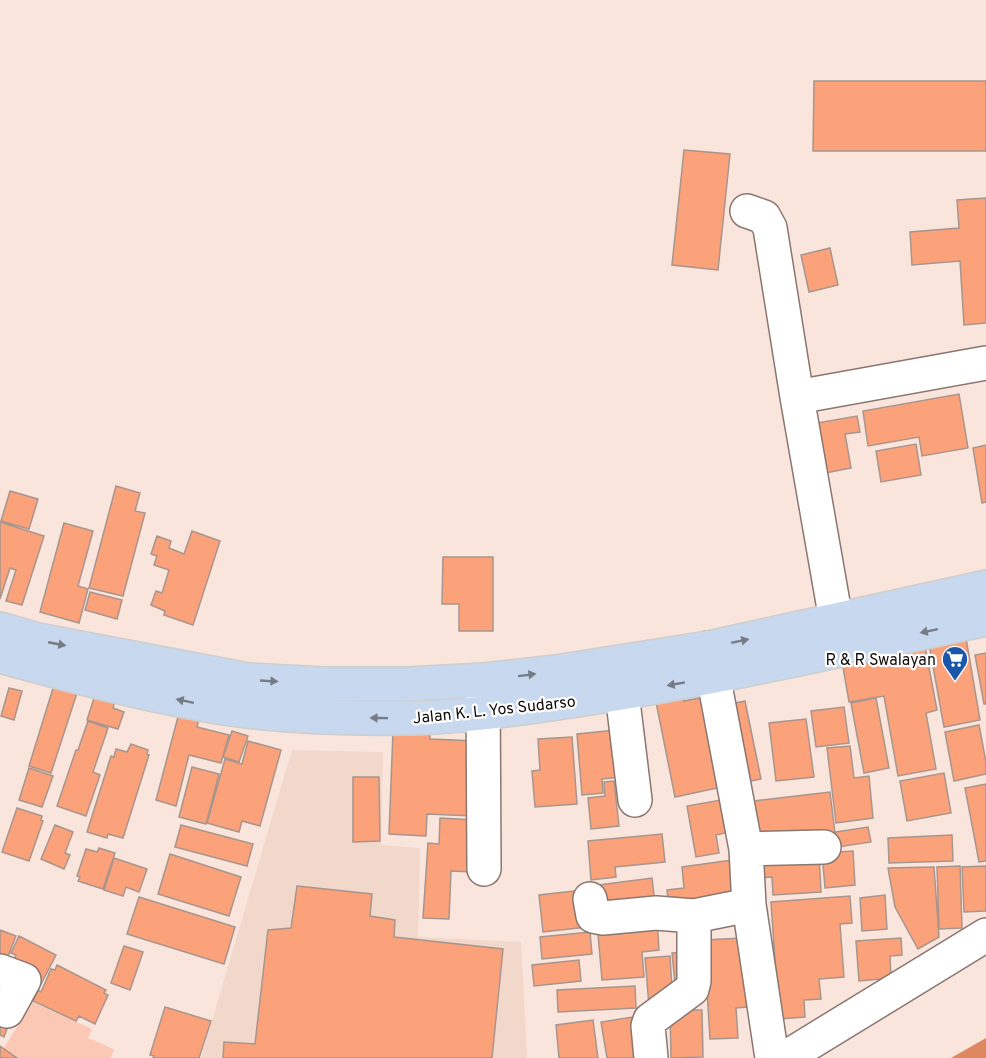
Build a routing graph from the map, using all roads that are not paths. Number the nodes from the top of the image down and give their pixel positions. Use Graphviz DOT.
graph roads {
  1 [pos="747,211"];
  2 [pos="986,363"];
  3 [pos="797,397"];
  4 [pos="986,587"];
  5 [pos="986,619"];
  6 [pos="836,620"];
  7 [pos="0,629"];
  8 [pos="0,656"];
  9 [pos="710,662"];
  10 [pos="483,680"];
  11 [pos="622,693"];
  12 [pos="482,714"];
  13 [pos="635,800"];
  14 [pos="824,847"];
  15 [pos="746,849"];
  16 [pos="484,869"];
  17 [pos="590,899"];
  18 [pos="749,905"];
  19 [pos="694,916"];
  20 [pos="986,935"];
  21 [pos="0,971"];
  22 [pos="7,1011"];
  23 [pos="651,1058"];
  24 [pos="772,1058"];
  25 [pos="785,1058"];
  1 -- 3 [label="street"];
  2 -- 3 [label="street"];
  3 -- 6 [label="street"];
  4 -- 6 [label="highway, Jalan K. L. Yos Sudarso"];
  5 -- 9 [label="highway, Jalan K. L. Yos Sudarso, one-way"];
  9 -- 6 [label="highway, Jalan K. L. Yos Sudarso, one-way"];
  7 -- 10 [label="highway, Jalan K. L. Yos Sudarso, one-way"];
  12 -- 8 [label="highway, Jalan K. L. Yos Sudarso, one-way"];
  10 -- 9 [label="highway, Jalan K. L. Yos Sudarso, one-way"];
  9 -- 11 [label="highway, Jalan K. L. Yos Sudarso, one-way"];
  9 -- 15 [label="street"];
  10 -- 12 [label="street"];
  11 -- 12 [label="highway, Jalan K. L. Yos Sudarso"];
  11 -- 13 [label="street"];
  12 -- 16 [label="street"];
  14 -- 15 [label="street"];
  15 -- 18 [label="street"];
  17 -- 19 [label="street"];
  18 -- 19 [label="street"];
  18 -- 24 [label="street"];
  19 -- 23 [label="street"];
  20 -- 25 [label="street"];
  21 -- 22 [label="street"];
}
